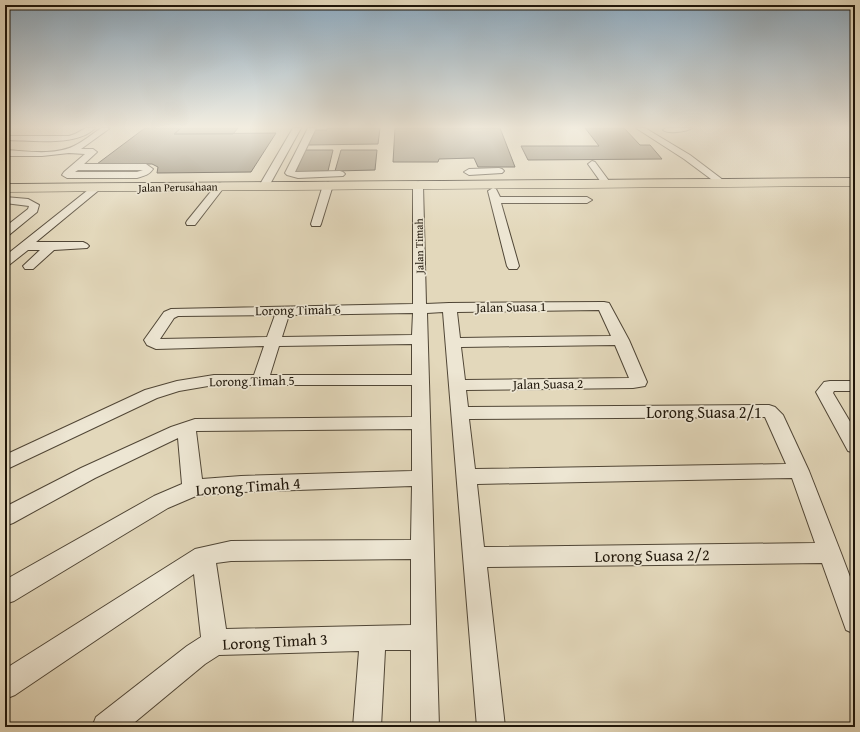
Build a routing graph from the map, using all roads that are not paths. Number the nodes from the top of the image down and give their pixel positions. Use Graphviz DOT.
graph roads {
  1 [pos="80,162"];
  2 [pos="278,162"];
  3 [pos="295,162"];
  4 [pos="466,162"];
  5 [pos="694,162"];
  6 [pos="592,164"];
  7 [pos="75,167"];
  8 [pos="469,172"];
  9 [pos="499,172"];
  10 [pos="340,174"];
  11 [pos="722,182"];
  12 [pos="855,182"];
  13 [pos="606,183"];
  14 [pos="471,184"];
  15 [pos="490,184"];
  16 [pos="328,185"];
  17 [pos="418,185"];
  18 [pos="220,186"];
  19 [pos="264,186"];
  20 [pos="5,188"];
  21 [pos="96,188"];
  22 [pos="5,200"];
  23 [pos="496,200"];
  24 [pos="587,200"];
  25 [pos="191,223"];
  26 [pos="316,224"];
  27 [pos="5,233"];
  28 [pos="24,246"];
  29 [pos="51,246"];
  30 [pos="83,246"];
  31 [pos="5,262"];
  32 [pos="29,266"];
  33 [pos="513,266"];
  34 [pos="419,308"];
  35 [pos="449,308"];
  36 [pos="284,310"];
  37 [pos="420,339"];
  38 [pos="621,340"];
  39 [pos="273,342"];
  40 [pos="452,343"];
  41 [pos="260,380"];
  42 [pos="420,380"];
  43 [pos="457,385"];
  44 [pos="855,386"];
  45 [pos="459,413"];
  46 [pos="421,423"];
  47 [pos="186,428"];
  48 [pos="855,446"];
  49 [pos="5,463"];
  50 [pos="799,471"];
  51 [pos="466,477"];
  52 [pos="422,478"];
  53 [pos="193,488"];
  54 [pos="5,517"];
  55 [pos="422,549"];
  56 [pos="830,553"];
  57 [pos="203,556"];
  58 [pos="474,557"];
  59 [pos="6,590"];
  60 [pos="855,622"];
  61 [pos="424,637"];
  62 [pos="373,638"];
  63 [pos="215,644"];
  64 [pos="5,685"];
  65 [pos="106,727"];
  66 [pos="367,727"];
  67 [pos="425,727"];
  68 [pos="491,727"];
  1 -- 7 [label="street"];
  2 -- 19 [label="street"];
  3 -- 10 [label="street"];
  4 -- 8 [label="street"];
  5 -- 11 [label="street"];
  6 -- 13 [label="street"];
  7 -- 7 [label="street"];
  8 -- 9 [label="street"];
  8 -- 14 [label="street"];
  11 -- 12 [label="main road, Jalan Perusahaan"];
  11 -- 13 [label="main road, Jalan Perusahaan"];
  13 -- 15 [label="main road, Jalan Perusahaan"];
  14 -- 15 [label="main road, Jalan Perusahaan"];
  14 -- 17 [label="main road, Jalan Perusahaan"];
  15 -- 23 [label="street"];
  16 -- 17 [label="main road, Jalan Perusahaan"];
  16 -- 19 [label="main road, Jalan Perusahaan"];
  16 -- 26 [label="street"];
  17 -- 34 [label="street, Jalan Timah"];
  18 -- 19 [label="main road, Jalan Perusahaan"];
  18 -- 21 [label="main road, Jalan Perusahaan"];
  18 -- 25 [label="street"];
  20 -- 21 [label="main road, Jalan Perusahaan"];
  21 -- 28 [label="street"];
  22 -- 27 [label="street"];
  23 -- 24 [label="street"];
  23 -- 33 [label="street"];
  28 -- 29 [label="street"];
  28 -- 31 [label="street"];
  29 -- 30 [label="street"];
  29 -- 32 [label="street"];
  34 -- 35 [label="street, Jalan Suasa 1"];
  34 -- 36 [label="street, Lorong Timah 6"];
  34 -- 37 [label="street, Jalan Timah"];
  35 -- 38 [label="street, Jalan Suasa 1"];
  35 -- 40 [label="street"];
  36 -- 39 [label="street"];
  36 -- 39 [label="street, Lorong Timah 6"];
  37 -- 39 [label="street"];
  37 -- 42 [label="street, Jalan Timah"];
  38 -- 40 [label="street"];
  38 -- 43 [label="street, Jalan Suasa 2"];
  39 -- 41 [label="street"];
  40 -- 43 [label="street"];
  41 -- 42 [label="street, Lorong Timah 5"];
  41 -- 49 [label="street, Lorong Timah 5"];
  42 -- 46 [label="street, Jalan Timah"];
  43 -- 45 [label="street"];
  44 -- 48 [label="street"];
  45 -- 50 [label="street, Lorong Suasa 2/1"];
  45 -- 51 [label="street"];
  46 -- 47 [label="street"];
  46 -- 52 [label="street, Jalan Timah"];
  47 -- 53 [label="street"];
  47 -- 54 [label="street"];
  50 -- 51 [label="street"];
  50 -- 56 [label="street, Lorong Suasa 2/1"];
  51 -- 58 [label="street"];
  52 -- 53 [label="street, Lorong Timah 4"];
  52 -- 55 [label="street, Jalan Timah"];
  53 -- 59 [label="street, Lorong Timah 4"];
  55 -- 57 [label="street"];
  55 -- 61 [label="street, Jalan Timah"];
  56 -- 58 [label="street, Lorong Suasa 2/2"];
  56 -- 60 [label="street, Lorong Suasa 2/1"];
  57 -- 63 [label="street"];
  57 -- 64 [label="street"];
  58 -- 68 [label="street"];
  61 -- 62 [label="street, Lorong Timah 3"];
  61 -- 67 [label="street, Jalan Timah"];
  62 -- 63 [label="street, Lorong Timah 3"];
  62 -- 66 [label="street"];
  63 -- 65 [label="street, Lorong Timah 3"];
}
